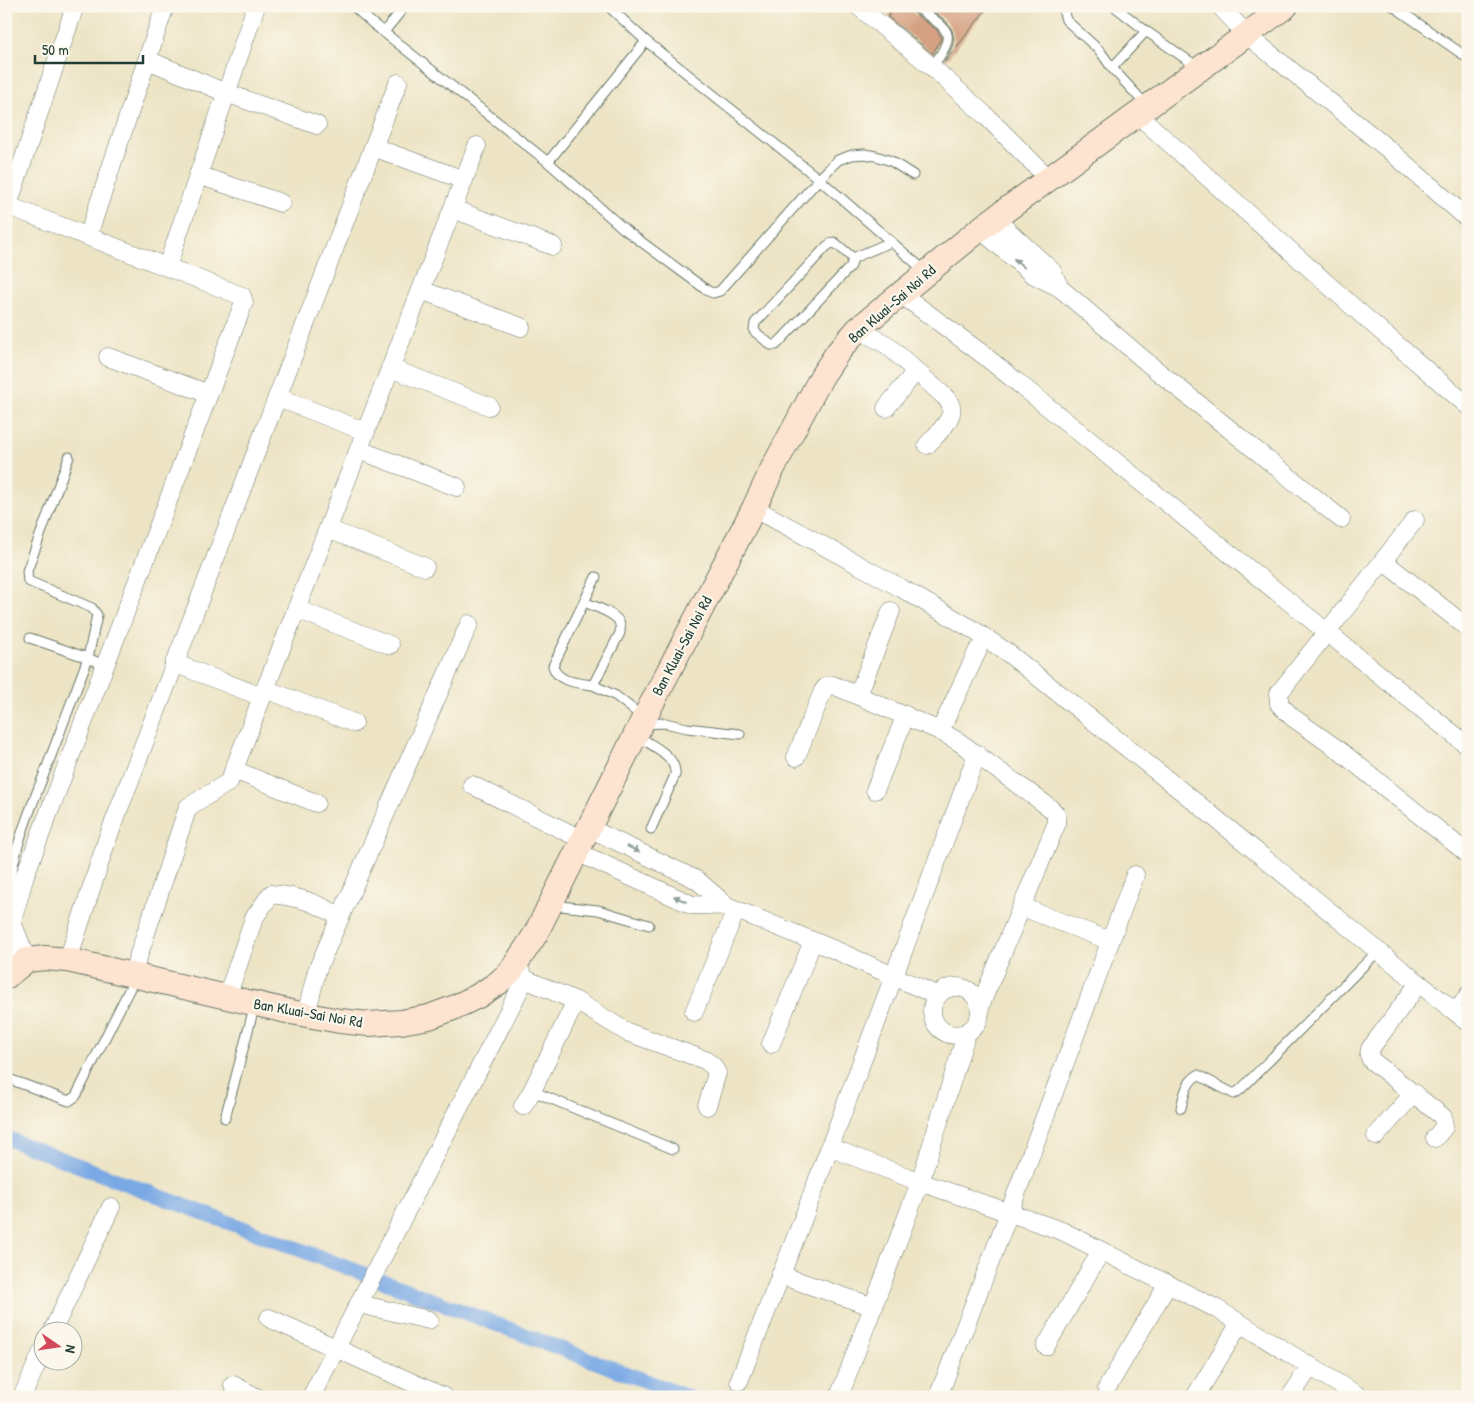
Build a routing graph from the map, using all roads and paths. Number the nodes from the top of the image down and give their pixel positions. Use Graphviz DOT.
graph roads {
  1 [pos="75,6"];
  2 [pos="165,6"];
  3 [pos="256,6"];
  4 [pos="353,6"];
  5 [pos="405,6"];
  6 [pos="608,6"];
  7 [pos="858,6"];
  8 [pos="915,6"];
  9 [pos="1068,6"];
  10 [pos="1114,6"];
  11 [pos="1220,6"];
  12 [pos="1286,6"];
  13 [pos="1393,6"];
  14 [pos="1146,31"];
  15 [pos="384,32"];
  16 [pos="1247,34"];
  17 [pos="646,40"];
  18 [pos="1468,58"];
  19 [pos="148,60"];
  20 [pos="932,67"];
  21 [pos="1112,68"];
  22 [pos="1200,68"];
  23 [pos="398,84"];
  24 [pos="226,93"];
  25 [pos="1142,110"];
  26 [pos="317,126"];
  27 [pos="477,146"];
  28 [pos="373,147"];
  29 [pos="548,162"];
  30 [pos="198,175"];
  31 [pos="913,175"];
  32 [pos="818,178"];
  33 [pos="1049,179"];
  34 [pos="464,180"];
  35 [pos="281,203"];
  36 [pos="7,205"];
  37 [pos="453,209"];
  38 [pos="1468,219"];
  39 [pos="988,224"];
  40 [pos="88,236"];
  41 [pos="891,242"];
  42 [pos="553,246"];
  43 [pos="853,258"];
  44 [pos="167,267"];
  45 [pos="927,272"];
  46 [pos="421,290"];
  47 [pos="901,294"];
  48 [pos="521,327"];
  49 [pos="858,329"];
  50 [pos="108,357"];
  51 [pos="390,368"];
  52 [pos="916,371"];
  53 [pos="209,394"];
  54 [pos="277,397"];
  55 [pos="489,406"];
  56 [pos="1468,406"];
  57 [pos="886,408"];
  58 [pos="366,432"];
  59 [pos="927,445"];
  60 [pos="359,450"];
  61 [pos="69,457"];
  62 [pos="457,487"];
  63 [pos="754,508"];
  64 [pos="1341,519"];
  65 [pos="1415,520"];
  66 [pos="328,529"];
  67 [pos="1383,561"];
  68 [pos="425,567"];
  69 [pos="596,577"];
  70 [pos="584,602"];
  71 [pos="296,609"];
  72 [pos="891,611"];
  73 [pos="469,624"];
  74 [pos="1468,628"];
  75 [pos="1328,633"];
  76 [pos="30,638"];
  77 [pos="390,645"];
  78 [pos="978,650"];
  79 [pos="88,658"];
  80 [pos="174,663"];
  81 [pos="104,665"];
  82 [pos="594,685"];
  83 [pos="264,693"];
  84 [pos="858,694"];
  85 [pos="906,715"];
  86 [pos="354,723"];
  87 [pos="640,726"];
  88 [pos="940,731"];
  89 [pos="740,734"];
  90 [pos="1468,746"];
  91 [pos="977,754"];
  92 [pos="796,757"];
  93 [pos="234,770"];
  94 [pos="472,785"];
  95 [pos="875,790"];
  96 [pos="316,803"];
  97 [pos="651,829"];
  98 [pos="583,840"];
  99 [pos="1468,854"];
  100 [pos="1134,875"];
  101 [pos="550,905"];
  102 [pos="1022,907"];
  103 [pos="732,908"];
  104 [pos="339,916"];
  105 [pos="12,922"];
  106 [pos="649,925"];
  107 [pos="813,941"];
  108 [pos="1110,941"];
  109 [pos="1378,951"];
  110 [pos="68,960"];
  111 [pos="15,962"];
  112 [pos="521,972"];
  113 [pos="134,976"];
  114 [pos="892,976"];
  115 [pos="1419,984"];
  116 [pos="1468,989"];
  117 [pos="938,996"];
  118 [pos="227,997"];
  119 [pos="576,1001"];
  120 [pos="255,1004"];
  121 [pos="980,1006"];
  122 [pos="1452,1010"];
  123 [pos="694,1012"];
  124 [pos="306,1015"];
  125 [pos="1468,1022"];
  126 [pos="967,1032"];
  127 [pos="771,1044"];
  128 [pos="6,1078"];
  129 [pos="532,1091"];
  130 [pos="1414,1093"];
  131 [pos="523,1106"];
  132 [pos="707,1106"];
  133 [pos="1181,1108"];
  134 [pos="225,1118"];
  135 [pos="1376,1136"];
  136 [pos="1435,1138"];
  137 [pos="829,1147"];
  138 [pos="673,1149"];
  139 [pos="920,1182"];
  140 [pos="110,1207"];
  141 [pos="1009,1213"];
  142 [pos="1101,1251"];
  143 [pos="780,1276"];
  144 [pos="1168,1284"];
  145 [pos="359,1304"];
  146 [pos="874,1306"];
  147 [pos="269,1318"];
  148 [pos="58,1320"];
  149 [pos="429,1320"];
  150 [pos="1240,1323"];
  151 [pos="1046,1346"];
  152 [pos="337,1348"];
  153 [pos="1311,1366"];
  154 [pos="34,1370"];
  155 [pos="739,1382"];
  156 [pos="233,1385"];
  157 [pos="1107,1388"];
  158 [pos="22,1397"];
  159 [pos="256,1397"];
  160 [pos="311,1397"];
  161 [pos="444,1397"];
  162 [pos="839,1397"];
  163 [pos="938,1397"];
  164 [pos="1195,1397"];
  165 [pos="1290,1397"];
  166 [pos="1360,1397"];
  1 -- 36 [label="street"];
  2 -- 19 [label="street"];
  3 -- 24 [label="street"];
  4 -- 15 [label="lane"];
  5 -- 15 [label="lane"];
  6 -- 17 [label="lane"];
  7 -- 20 [label="street"];
  8 -- 20 [label="lane"];
  9 -- 21 [label="lane"];
  10 -- 14 [label="lane"];
  11 -- 16 [label="street"];
  12 -- 16 [label="street, Ban Kluai-Sai Noi Rd"];
  13 -- 18 [label="lane"];
  14 -- 21 [label="lane"];
  14 -- 22 [label="lane"];
  15 -- 29 [label="lane"];
  16 -- 22 [label="street, Ban Kluai-Sai Noi Rd"];
  16 -- 38 [label="street"];
  17 -- 29 [label="lane"];
  17 -- 32 [label="lane"];
  19 -- 24 [label="street"];
  19 -- 40 [label="street"];
  20 -- 33 [label="street"];
  21 -- 25 [label="lane"];
  22 -- 25 [label="street, Ban Kluai-Sai Noi Rd"];
  23 -- 28 [label="street"];
  24 -- 26 [label="street"];
  24 -- 30 [label="street"];
  25 -- 33 [label="street, Ban Kluai-Sai Noi Rd"];
  25 -- 56 [label="street"];
  27 -- 34 [label="street"];
  28 -- 34 [label="street"];
  28 -- 54 [label="street"];
  29 -- 32 [label="lane"];
  30 -- 35 [label="street"];
  30 -- 44 [label="street"];
  31 -- 32 [label="lane"];
  32 -- 41 [label="lane"];
  33 -- 39 [label="street, Ban Kluai-Sai Noi Rd"];
  34 -- 37 [label="street"];
  36 -- 40 [label="street"];
  37 -- 42 [label="street"];
  37 -- 46 [label="street"];
  39 -- 45 [label="street, Ban Kluai-Sai Noi Rd"];
  39 -- 64 [label="street"];
  40 -- 44 [label="street"];
  41 -- 43 [label="lane"];
  41 -- 45 [label="lane"];
  43 -- 43 [label="lane"];
  44 -- 53 [label="street"];
  45 -- 47 [label="street, Ban Kluai-Sai Noi Rd"];
  46 -- 48 [label="street"];
  46 -- 51 [label="street"];
  47 -- 49 [label="street, Ban Kluai-Sai Noi Rd"];
  47 -- 75 [label="street"];
  49 -- 52 [label="street"];
  49 -- 63 [label="street, Ban Kluai-Sai Noi Rd"];
  50 -- 53 [label="street"];
  51 -- 55 [label="street"];
  51 -- 58 [label="street"];
  52 -- 57 [label="street"];
  52 -- 59 [label="street"];
  53 -- 81 [label="street"];
  54 -- 58 [label="street"];
  54 -- 80 [label="street"];
  58 -- 60 [label="street"];
  60 -- 62 [label="street"];
  60 -- 66 [label="street"];
  61 -- 79 [label="lane"];
  63 -- 87 [label="street, Ban Kluai-Sai Noi Rd"];
  63 -- 109 [label="street"];
  65 -- 67 [label="street"];
  66 -- 68 [label="street"];
  66 -- 71 [label="street"];
  67 -- 74 [label="street"];
  67 -- 75 [label="street"];
  69 -- 70 [label="lane"];
  70 -- 82 [label="lane"];
  70 -- 82 [label="lane"];
  71 -- 77 [label="street"];
  71 -- 83 [label="street"];
  72 -- 84 [label="street"];
  73 -- 104 [label="street"];
  75 -- 90 [label="street"];
  75 -- 99 [label="street"];
  76 -- 79 [label="lane"];
  78 -- 88 [label="street"];
  79 -- 81 [label="lane"];
  79 -- 105 [label="lane"];
  80 -- 83 [label="street"];
  80 -- 110 [label="street"];
  81 -- 105 [label="street"];
  82 -- 87 [label="lane"];
  83 -- 86 [label="street"];
  83 -- 93 [label="street"];
  84 -- 85 [label="street"];
  84 -- 92 [label="street"];
  85 -- 88 [label="street"];
  85 -- 95 [label="street"];
  87 -- 89 [label="lane"];
  87 -- 97 [label="lane"];
  87 -- 98 [label="street, Ban Kluai-Sai Noi Rd"];
  88 -- 91 [label="street"];
  91 -- 102 [label="street"];
  91 -- 114 [label="street"];
  93 -- 96 [label="street"];
  93 -- 113 [label="street"];
  94 -- 98 [label="street"];
  98 -- 101 [label="street, Ban Kluai-Sai Noi Rd"];
  98 -- 103 [label="street, one-way"];
  103 -- 98 [label="street, one-way"];
  100 -- 108 [label="street"];
  101 -- 106 [label="lane"];
  101 -- 112 [label="street, Ban Kluai-Sai Noi Rd"];
  102 -- 108 [label="street"];
  102 -- 121 [label="street"];
  103 -- 107 [label="street"];
  103 -- 123 [label="street"];
  104 -- 118 [label="street"];
  104 -- 124 [label="street"];
  105 -- 111 [label="street"];
  107 -- 114 [label="street"];
  107 -- 127 [label="street"];
  108 -- 141 [label="street"];
  109 -- 115 [label="street"];
  109 -- 133 [label="lane"];
  110 -- 111 [label="street, Ban Kluai-Sai Noi Rd"];
  110 -- 113 [label="street, Ban Kluai-Sai Noi Rd"];
  112 -- 119 [label="street"];
  112 -- 124 [label="street, Ban Kluai-Sai Noi Rd"];
  112 -- 145 [label="street"];
  113 -- 118 [label="street, Ban Kluai-Sai Noi Rd"];
  113 -- 128 [label="lane"];
  114 -- 117 [label="street"];
  114 -- 137 [label="street"];
  115 -- 122 [label="street"];
  115 -- 130 [label="street"];
  116 -- 122 [label="lane"];
  117 -- 121 [label="street"];
  117 -- 126 [label="street"];
  118 -- 120 [label="street, Ban Kluai-Sai Noi Rd"];
  119 -- 129 [label="street"];
  119 -- 132 [label="street"];
  120 -- 124 [label="street, Ban Kluai-Sai Noi Rd"];
  120 -- 134 [label="lane"];
  121 -- 126 [label="street"];
  122 -- 125 [label="street"];
  126 -- 139 [label="street"];
  129 -- 131 [label="street"];
  129 -- 138 [label="lane"];
  130 -- 135 [label="street"];
  130 -- 136 [label="street"];
  137 -- 139 [label="street"];
  137 -- 143 [label="street"];
  139 -- 141 [label="street"];
  139 -- 146 [label="street"];
  140 -- 148 [label="street"];
  141 -- 142 [label="street"];
  141 -- 163 [label="street"];
  142 -- 144 [label="street"];
  142 -- 151 [label="street"];
  143 -- 146 [label="street"];
  143 -- 155 [label="street"];
  144 -- 150 [label="street"];
  144 -- 157 [label="street"];
  145 -- 149 [label="street"];
  145 -- 152 [label="street"];
  146 -- 162 [label="street"];
  147 -- 152 [label="street"];
  150 -- 153 [label="street"];
  150 -- 164 [label="street"];
  152 -- 160 [label="street"];
  152 -- 161 [label="street"];
  153 -- 165 [label="street"];
  153 -- 166 [label="street"];
  154 -- 158 [label="street"];
  156 -- 159 [label="street"];
}
